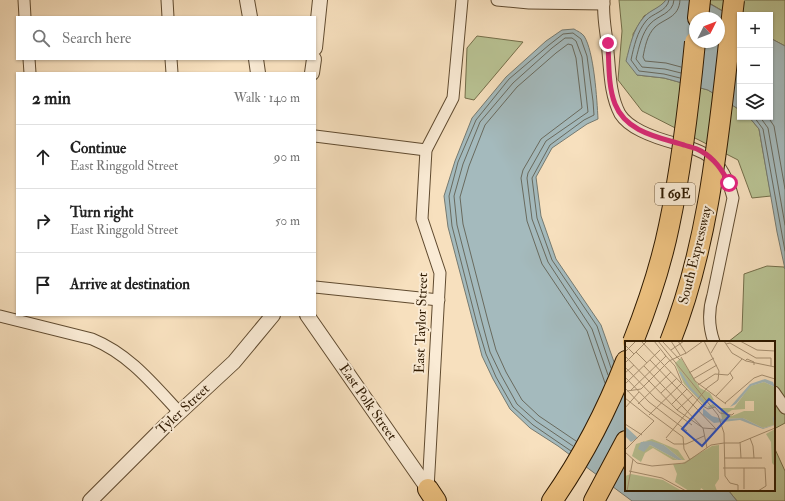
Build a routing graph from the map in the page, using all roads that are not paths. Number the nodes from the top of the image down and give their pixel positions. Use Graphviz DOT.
graph roads {
  1 [pos="24,0"];
  2 [pos="166,0"];
  3 [pos="247,0"];
  4 [pos="320,0"];
  5 [pos="462,0"];
  6 [pos="497,0"];
  7 [pos="734,0"];
  8 [pos="604,2"];
  9 [pos="25,16"];
  10 [pos="168,16"];
  11 [pos="250,16"];
  12 [pos="316,38"];
  13 [pos="695,48"];
  14 [pos="29,60"];
  15 [pos="171,60"];
  16 [pos="256,60"];
  17 [pos="314,60"];
  18 [pos="30,72"];
  19 [pos="172,72"];
  20 [pos="258,72"];
  21 [pos="312,72"];
  22 [pos="316,136"];
  23 [pos="426,150"];
  24 [pos="316,287"];
  25 [pos="439,300"];
  26 [pos="0,316"];
  27 [pos="272,316"];
  28 [pos="308,316"];
  29 [pos="633,341"];
  30 [pos="670,341"];
  31 [pos="714,341"];
  32 [pos="625,364"];
  33 [pos="775,393"];
  34 [pos="785,408"];
  35 [pos="179,412"];
  36 [pos="625,443"];
  37 [pos="432,495"];
  38 [pos="594,500"];
  39 [pos="90,501"];
  40 [pos="552,501"];
  1 -- 9 [label="street"];
  2 -- 10 [label="street"];
  3 -- 11 [label="street"];
  4 -- 12 [label="street"];
  5 -- 23 [label="street, East Taylor Street"];
  6 -- 8 [label="street"];
  7 -- 30 [label="highway, South Expressway / I 69E, bridge"];
  8 -- 31 [label="street"];
  13 -- 29 [label="highway, I 69E, bridge"];
  14 -- 18 [label="street"];
  15 -- 19 [label="street"];
  16 -- 20 [label="street"];
  17 -- 21 [label="street"];
  22 -- 23 [label="street"];
  23 -- 25 [label="street, East Taylor Street"];
  24 -- 25 [label="street"];
  25 -- 37 [label="street, East Taylor Street"];
  26 -- 35 [label="street"];
  27 -- 35 [label="street, Tyler Street"];
  28 -- 37 [label="street, East Polk Street"];
  32 -- 40 [label="highway"];
  33 -- 34 [label="street"];
  35 -- 39 [label="street, Tyler Street"];
  36 -- 38 [label="highway"];
}
